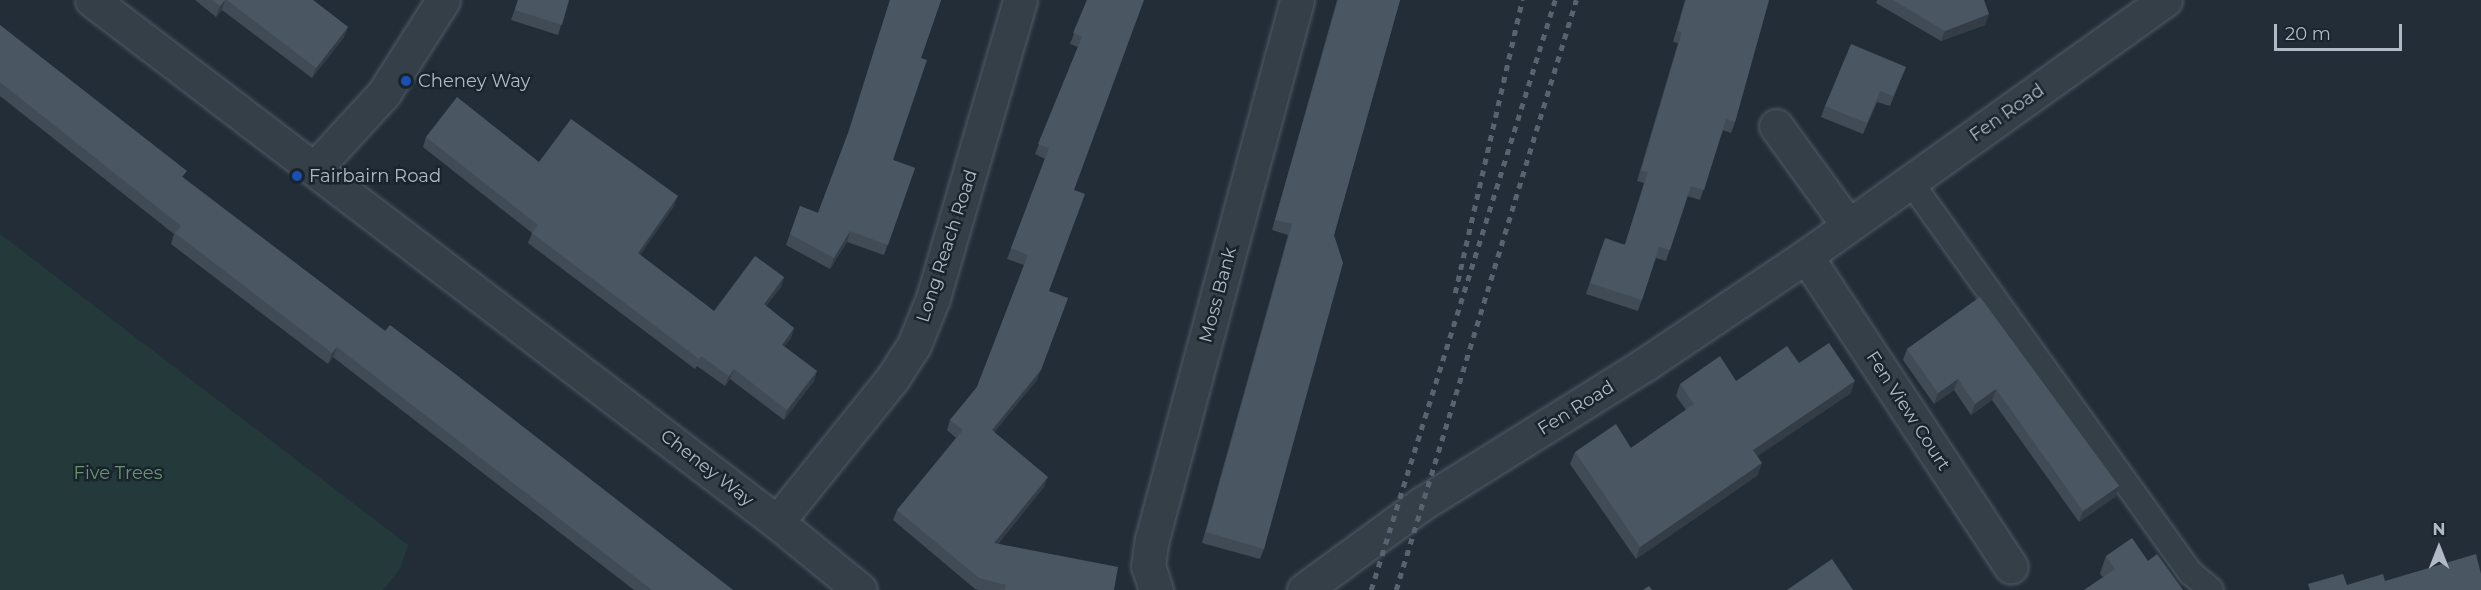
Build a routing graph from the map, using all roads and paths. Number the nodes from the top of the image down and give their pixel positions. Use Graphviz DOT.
graph roads {
  1 [pos="92,0"];
  2 [pos="443,0"];
  3 [pos="1020,0"];
  4 [pos="1297,0"];
  5 [pos="2165,0"];
  6 [pos="1776,126"];
  7 [pos="316,167"];
  8 [pos="1910,181"];
  9 [pos="1848,225"];
  10 [pos="1806,256"];
  11 [pos="777,522"];
  12 [pos="2011,567"];
  13 [pos="860,590"];
  14 [pos="1156,590"];
  15 [pos="1304,590"];
  16 [pos="2211,590"];
  1 -- 7 [label="street, Cheney Way"];
  2 -- 7 [label="street"];
  3 -- 11 [label="street, Long Reach Road"];
  4 -- 14 [label="street, Moss Bank"];
  5 -- 8 [label="street, Fen Road"];
  6 -- 9 [label="street"];
  7 -- 11 [label="street, Cheney Way"];
  8 -- 9 [label="street, Fen Road"];
  8 -- 16 [label="lane"];
  9 -- 10 [label="street, Fen Road"];
  10 -- 12 [label="street, Fen View Court"];
  10 -- 15 [label="street, Fen Road"];
  11 -- 13 [label="street, Cheney Way"];
}
